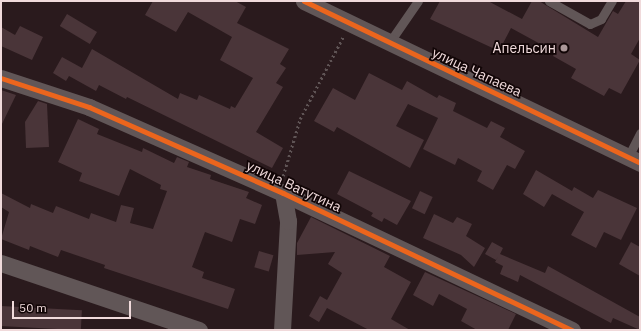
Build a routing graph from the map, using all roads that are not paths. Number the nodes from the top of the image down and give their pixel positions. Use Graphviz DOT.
graph roads {
  1 [pos="304,1"];
  2 [pos="418,1"];
  3 [pos="549,1"];
  4 [pos="612,1"];
  5 [pos="389,43"];
  6 [pos="1,78"];
  7 [pos="640,133"];
  8 [pos="634,160"];
  9 [pos="283,193"];
  10 [pos="1,263"];
  11 [pos="199,330"];
  12 [pos="282,330"];
  13 [pos="572,330"];
  1 -- 5 [label="street, улица Чапаева"];
  2 -- 5 [label="lane"];
  3 -- 4 [label="lane"];
  5 -- 8 [label="street, улица Чапаева"];
  6 -- 9 [label="street, улица Ватутина"];
  7 -- 8 [label="lane"];
  9 -- 12 [label="street"];
  9 -- 13 [label="street, улица Ватутина"];
  10 -- 11 [label="street"];
}
